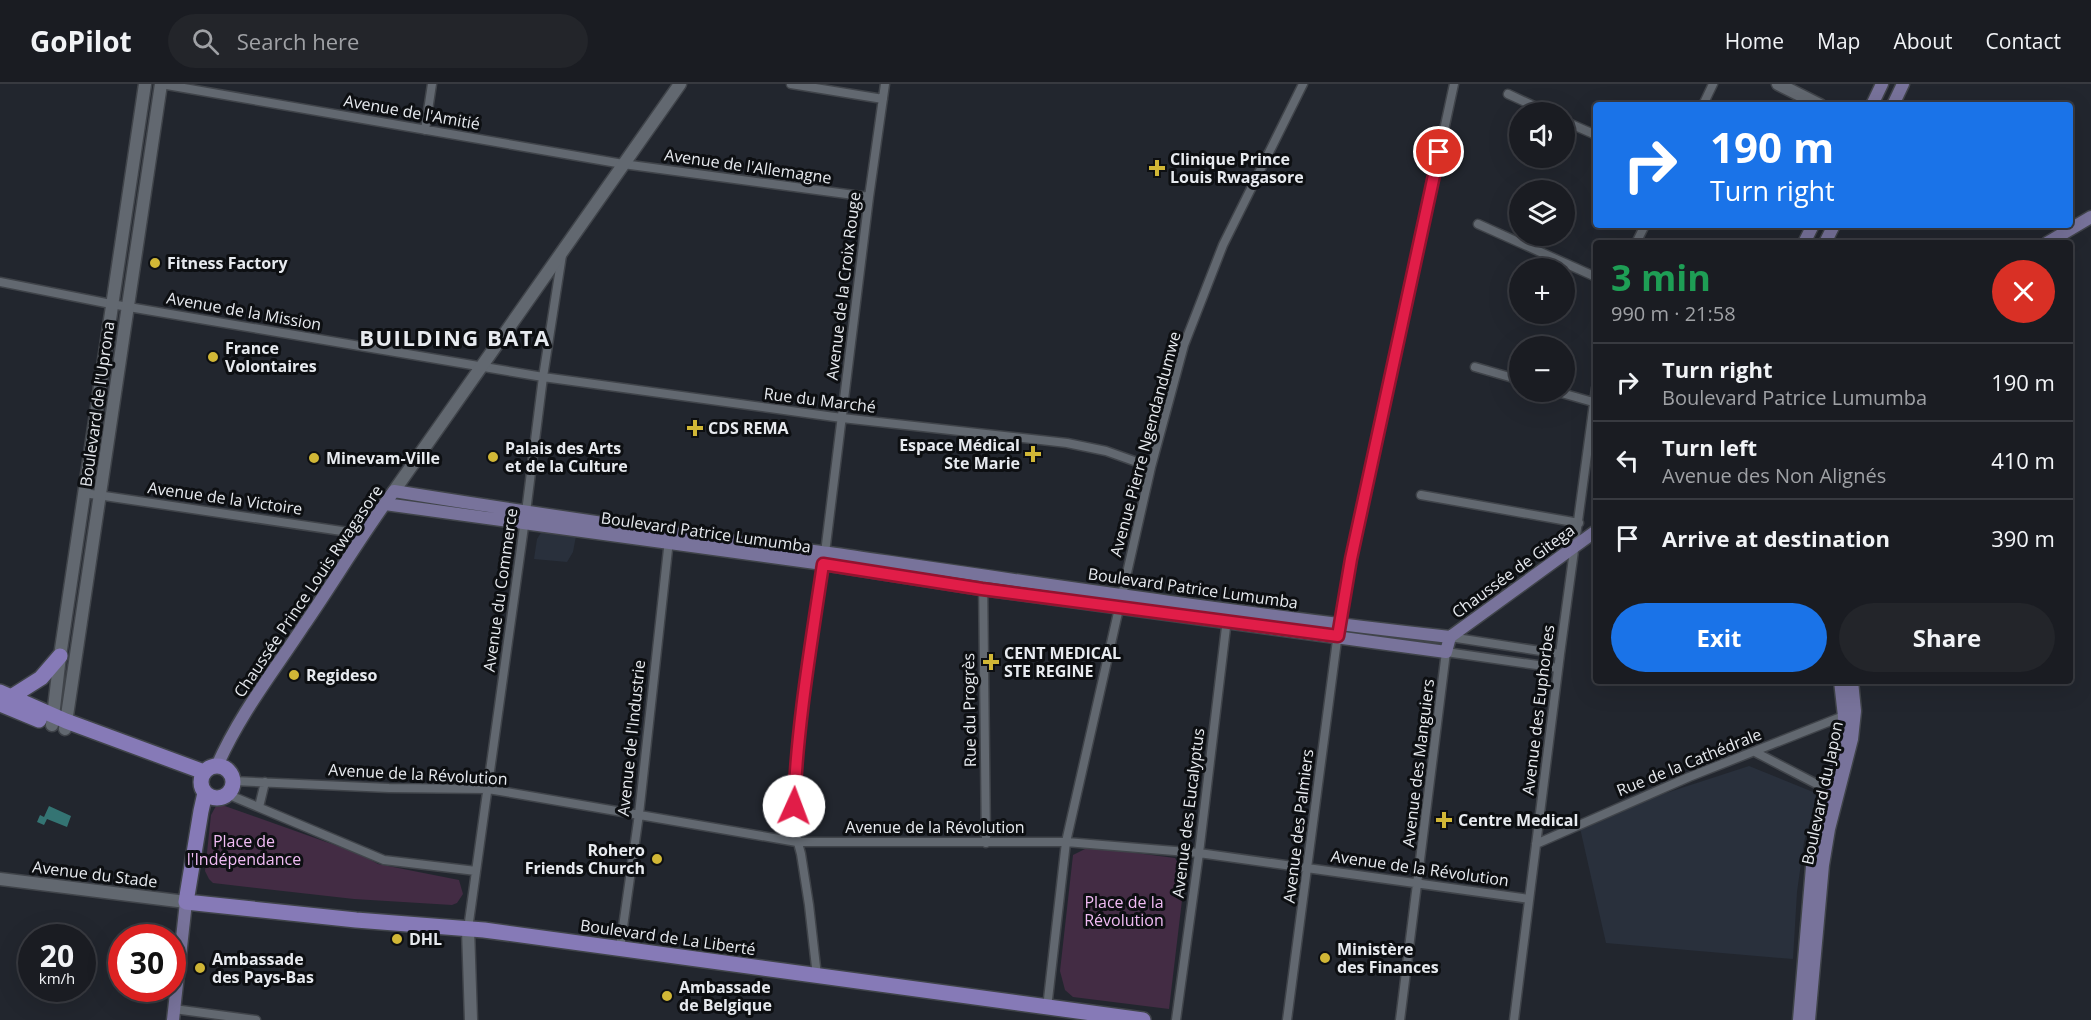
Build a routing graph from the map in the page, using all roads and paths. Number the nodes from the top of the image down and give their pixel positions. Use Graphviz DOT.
graph roads {
  1 [pos="144,84"];
  2 [pos="161,84"];
  3 [pos="432,84"];
  4 [pos="680,84"];
  5 [pos="791,84"];
  6 [pos="885,84"];
  7 [pos="1303,84"];
  8 [pos="1454,84"];
  9 [pos="1713,84"];
  10 [pos="1778,84"];
  11 [pos="1882,84"];
  12 [pos="1903,84"];
  13 [pos="1508,94"];
  14 [pos="883,99"];
  15 [pos="1525,102"];
  16 [pos="1704,102"];
  17 [pos="1814,102"];
  18 [pos="1873,102"];
  19 [pos="1894,102"];
  20 [pos="1575,126"];
  21 [pos="425,129"];
  22 [pos="1593,134"];
  23 [pos="623,164"];
  24 [pos="868,197"];
  25 [pos="2091,217"];
  26 [pos="1478,224"];
  27 [pos="2072,228"];
  28 [pos="2073,228"];
  29 [pos="2052,240"];
  30 [pos="562,255"];
  31 [pos="1593,276"];
  32 [pos="0,282"];
  33 [pos="111,304"];
  34 [pos="128,306"];
  35 [pos="483,367"];
  36 [pos="1474,367"];
  37 [pos="543,377"];
  38 [pos="1509,377"];
  39 [pos="1575,397"];
  40 [pos="1593,402"];
  41 [pos="842,418"];
  42 [pos="1152,467"];
  43 [pos="394,491"];
  44 [pos="84,493"];
  45 [pos="100,495"];
  46 [pos="1421,495"];
  47 [pos="385,504"];
  48 [pos="525,518"];
  49 [pos="1579,523"];
  50 [pos="1593,533"];
  51 [pos="362,534"];
  52 [pos="669,538"];
  53 [pos="1575,546"];
  54 [pos="824,558"];
  55 [pos="983,583"];
  56 [pos="1122,594"];
  57 [pos="1119,608"];
  58 [pos="1228,616"];
  59 [pos="1338,630"];
  60 [pos="1449,637"];
  61 [pos="1446,652"];
  62 [pos="1560,654"];
  63 [pos="60,656"];
  64 [pos="1558,668"];
  65 [pos="58,674"];
  66 [pos="72,675"];
  67 [pos="1841,684"];
  68 [pos="1852,684"];
  69 [pos="4,698"];
  70 [pos="1850,713"];
  71 [pos="59,722"];
  72 [pos="1755,752"];
  73 [pos="207,778"];
  74 [pos="266,782"];
  75 [pos="230,788"];
  76 [pos="488,789"];
  77 [pos="1835,794"];
  78 [pos="259,807"];
  79 [pos="639,814"];
  80 [pos="797,842"];
  81 [pos="1066,842"];
  82 [pos="986,843"];
  83 [pos="1536,844"];
  84 [pos="1199,853"];
  85 [pos="1308,868"];
  86 [pos="476,872"];
  87 [pos="0,879"];
  88 [pos="1418,883"];
  89 [pos="1815,887"];
  90 [pos="1530,899"];
  91 [pos="186,902"];
  92 [pos="468,929"];
  93 [pos="620,948"];
  94 [pos="817,977"];
  95 [pos="1047,1008"];
  96 [pos="174,1014"];
  97 [pos="1088,1016"];
  98 [pos="256,1020"];
  99 [pos="471,1020"];
  100 [pos="1143,1020"];
  101 [pos="1176,1020"];
  102 [pos="1287,1020"];
  103 [pos="1400,1020"];
  104 [pos="1514,1020"];
  105 [pos="1799,1020"];
  106 [pos="1809,1020"];
  1 -- 33 [label="street, Boulevard de l'Uprona"];
  2 -- 21 [label="street, Avenue de l'Amitié"];
  2 -- 34 [label="street, Boulevard de l'Uprona"];
  3 -- 21 [label="street"];
  4 -- 23 [label="street, Chaussée Prince Louis Rwagasore"];
  5 -- 14 [label="street"];
  6 -- 14 [label="street, Avenue de la Croix Rouge"];
  7 -- 42 [label="street, Avenue Pierre Ngendandumwe"];
  8 -- 59 [label="street, Avenue des Palmiers"];
  9 -- 16 [label="street"];
  10 -- 17 [label="street"];
  11 -- 18 [label="main road"];
  12 -- 19 [label="main road"];
  13 -- 15 [label="street"];
  14 -- 24 [label="street, Avenue de la Croix Rouge"];
  20 -- 22 [label="street"];
  21 -- 23 [label="street, Avenue de l'Amitié"];
  23 -- 24 [label="street, Avenue de l'Allemagne"];
  23 -- 30 [label="street, Chaussée Prince Louis Rwagasore"];
  24 -- 41 [label="street, Avenue de la Croix Rouge"];
  25 -- 28 [label="main road"];
  26 -- 31 [label="street"];
  27 -- 29 [label="main road"];
  30 -- 35 [label="street, Chaussée Prince Louis Rwagasore"];
  30 -- 37 [label="street, Avenue du Commerce"];
  32 -- 33 [label="street, Avenue de la Mission"];
  33 -- 34 [label="street, Avenue de la Mission"];
  33 -- 44 [label="street, Boulevard de l'Uprona"];
  34 -- 35 [label="street, Avenue de la Mission"];
  34 -- 45 [label="street, Boulevard de l'Uprona"];
  35 -- 37 [label="street, Rue du Marché"];
  35 -- 43 [label="street, Chaussée Prince Louis Rwagasore"];
  36 -- 38 [label="street"];
  37 -- 41 [label="street, Rue du Marché"];
  37 -- 48 [label="street, Avenue du Commerce"];
  39 -- 40 [label="street"];
  40 -- 49 [label="street, Avenue des Euphorbes"];
  41 -- 42 [label="street, Rue du Marché"];
  41 -- 54 [label="street, Avenue de la Croix Rouge"];
  42 -- 56 [label="street, Avenue Pierre Ngendandumwe"];
  43 -- 47 [label="main road, Chaussée Prince Louis Rwagasore"];
  43 -- 48 [label="main road, Boulevard Patrice Lumumba"];
  44 -- 45 [label="street, Avenue de la Victoire"];
  44 -- 63 [label="street, Boulevard de l'Uprona"];
  45 -- 51 [label="street, Avenue de la Victoire"];
  45 -- 66 [label="street, Boulevard de l'Uprona"];
  46 -- 49 [label="street"];
  47 -- 48 [label="main road, Boulevard Patrice Lumumba"];
  47 -- 51 [label="main road, Chaussée Prince Louis Rwagasore"];
  48 -- 52 [label="main road, Boulevard Patrice Lumumba"];
  48 -- 76 [label="street, Avenue du Commerce"];
  49 -- 53 [label="street, Avenue des Euphorbes"];
  50 -- 53 [label="main road, Chaussée de Gitega"];
  51 -- 73 [label="main road, Chaussée Prince Louis Rwagasore"];
  52 -- 54 [label="main road, Boulevard Patrice Lumumba"];
  52 -- 79 [label="street, Avenue de l'Industrie"];
  53 -- 60 [label="main road, Chaussée de Gitega"];
  53 -- 62 [label="street, Avenue des Euphorbes"];
  54 -- 55 [label="main road, Boulevard Patrice Lumumba"];
  54 -- 80 [label="street, Avenue de la Croix Rouge"];
  55 -- 56 [label="main road, Boulevard Patrice Lumumba"];
  55 -- 57 [label="main road, Boulevard Patrice Lumumba"];
  55 -- 82 [label="street, Rue du Progrès"];
  56 -- 57 [label="street, Avenue Pierre Ngendandumwe"];
  56 -- 58 [label="main road, Boulevard Patrice Lumumba"];
  57 -- 58 [label="main road, Boulevard Patrice Lumumba"];
  57 -- 81 [label="street, Avenue Pierre Ngendandumwe"];
  58 -- 59 [label="main road, Boulevard Patrice Lumumba"];
  58 -- 84 [label="street, Avenue des Eucalyptus"];
  59 -- 60 [label="main road, Boulevard Patrice Lumumba"];
  59 -- 61 [label="main road, Boulevard Patrice Lumumba"];
  59 -- 85 [label="street, Avenue des Palmiers"];
  60 -- 61 [label="main road"];
  60 -- 62 [label="street, Boulevard Patrice Lumumba"];
  61 -- 64 [label="street, Boulevard Patrice Lumumba"];
  61 -- 88 [label="street, Avenue des Manguiers"];
  62 -- 64 [label="street, Avenue des Euphorbes"];
  63 -- 65 [label="street, Boulevard de l'Uprona"];
  63 -- 69 [label="highway"];
  64 -- 83 [label="street, Avenue des Euphorbes"];
  65 -- 66 [label="street"];
  65 -- 71 [label="street, Boulevard de l'Uprona"];
  66 -- 71 [label="street, Boulevard de l'Uprona"];
  67 -- 70 [label="main road, Boulevard du Japon"];
  68 -- 70 [label="main road, Boulevard du Japon"];
  69 -- 71 [label="highway"];
  70 -- 72 [label="street, Rue de la Cathédrale"];
  70 -- 77 [label="main road, Boulevard du Japon"];
  71 -- 73 [label="highway"];
  72 -- 77 [label="street"];
  72 -- 83 [label="street, Rue de la Cathédrale"];
  73 -- 75 [label="highway"];
  73 -- 75 [label="highway"];
  73 -- 91 [label="highway"];
  74 -- 75 [label="street, Avenue de la Révolution"];
  74 -- 76 [label="street, Avenue de la Révolution"];
  74 -- 78 [label="street"];
  75 -- 78 [label="street"];
  76 -- 79 [label="street, Avenue de la Révolution"];
  76 -- 86 [label="street, Avenue du Commerce"];
  77 -- 89 [label="main road, Boulevard du Japon"];
  78 -- 86 [label="street"];
  79 -- 80 [label="street, Avenue de la Révolution"];
  79 -- 93 [label="street, Avenue de l'Industrie"];
  80 -- 82 [label="street, Avenue de la Révolution"];
  80 -- 94 [label="street, Avenue de la Croix Rouge"];
  81 -- 82 [label="street, Avenue de la Révolution"];
  81 -- 84 [label="street, Avenue de la Révolution"];
  81 -- 95 [label="street, Avenue Pierre Ngendandumwe"];
  83 -- 90 [label="street, Avenue des Euphorbes"];
  84 -- 85 [label="street, Avenue de la Révolution"];
  84 -- 101 [label="street, Avenue des Eucalyptus"];
  85 -- 88 [label="street, Avenue de la Révolution"];
  85 -- 102 [label="street, Avenue des Palmiers"];
  86 -- 92 [label="street, Avenue du Commerce"];
  87 -- 91 [label="street, Avenue du Stade"];
  88 -- 90 [label="street, Avenue de la Révolution"];
  88 -- 103 [label="street, Avenue des Manguiers"];
  89 -- 105 [label="main road, Boulevard du Japon"];
  89 -- 106 [label="main road, Boulevard du Japon"];
  90 -- 104 [label="street, Avenue des Euphorbes"];
  91 -- 92 [label="highway, Boulevard de La Liberté"];
  91 -- 96 [label="main road"];
  92 -- 93 [label="highway, Boulevard de La Liberté"];
  92 -- 99 [label="street"];
  93 -- 94 [label="highway, Boulevard de La Liberté"];
  94 -- 95 [label="highway, Boulevard de La Liberté"];
  95 -- 97 [label="highway, Boulevard de La Liberté"];
  96 -- 98 [label="street"];
  97 -- 100 [label="highway, Boulevard de La Liberté"];
}
